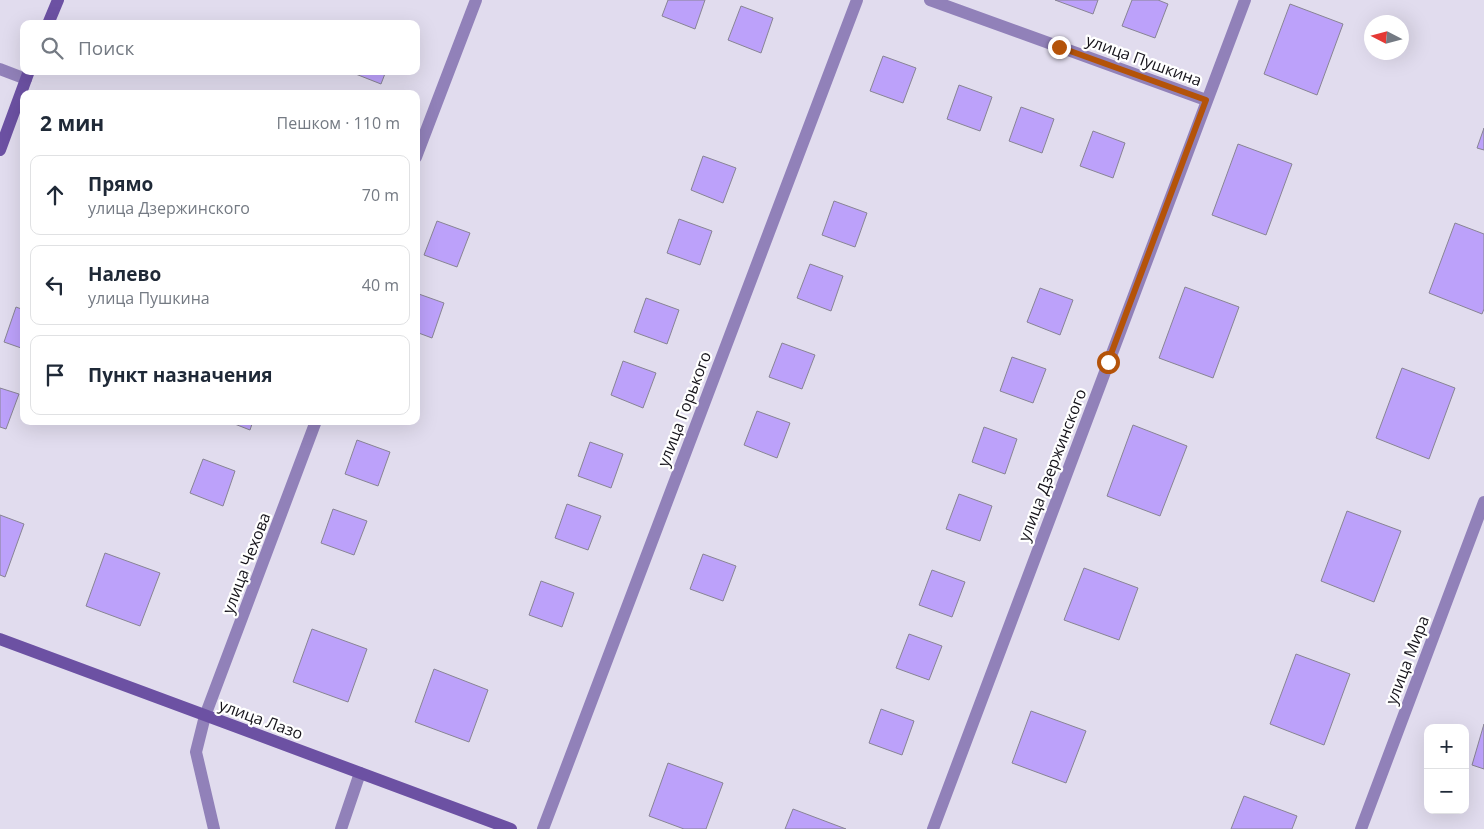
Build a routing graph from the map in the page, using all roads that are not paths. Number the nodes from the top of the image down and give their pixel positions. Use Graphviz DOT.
graph roads {
  1 [pos="58,0"];
  2 [pos="476,0"];
  3 [pos="857,0"];
  4 [pos="930,0"];
  5 [pos="1245,0"];
  6 [pos="50,20"];
  7 [pos="0,69"];
  8 [pos="20,73"];
  9 [pos="28,75"];
  10 [pos="22,90"];
  11 [pos="20,96"];
  12 [pos="1206,100"];
  13 [pos="420,147"];
  14 [pos="0,150"];
  15 [pos="314,425"];
  16 [pos="1484,502"];
  17 [pos="0,639"];
  18 [pos="205,716"];
  19 [pos="360,773"];
  20 [pos="214,829"];
  21 [pos="341,829"];
  22 [pos="511,829"];
  23 [pos="542,829"];
  24 [pos="933,829"];
  25 [pos="1361,829"];
  1 -- 6 [label="street"];
  2 -- 13 [label="street"];
  3 -- 23 [label="street, улица Горького"];
  4 -- 12 [label="street, улица Пушкина"];
  5 -- 12 [label="street, улица Дзержинского"];
  7 -- 8 [label="street"];
  9 -- 10 [label="street"];
  11 -- 14 [label="street"];
  12 -- 24 [label="street, улица Дзержинского"];
  15 -- 18 [label="street, улица Чехова"];
  16 -- 25 [label="street, улица Мира"];
  17 -- 18 [label="street, улица Лазо"];
  18 -- 19 [label="street, улица Лазо"];
  18 -- 20 [label="street, улица Чехова"];
  19 -- 21 [label="street"];
  19 -- 22 [label="street, улица Лазо"];
}
